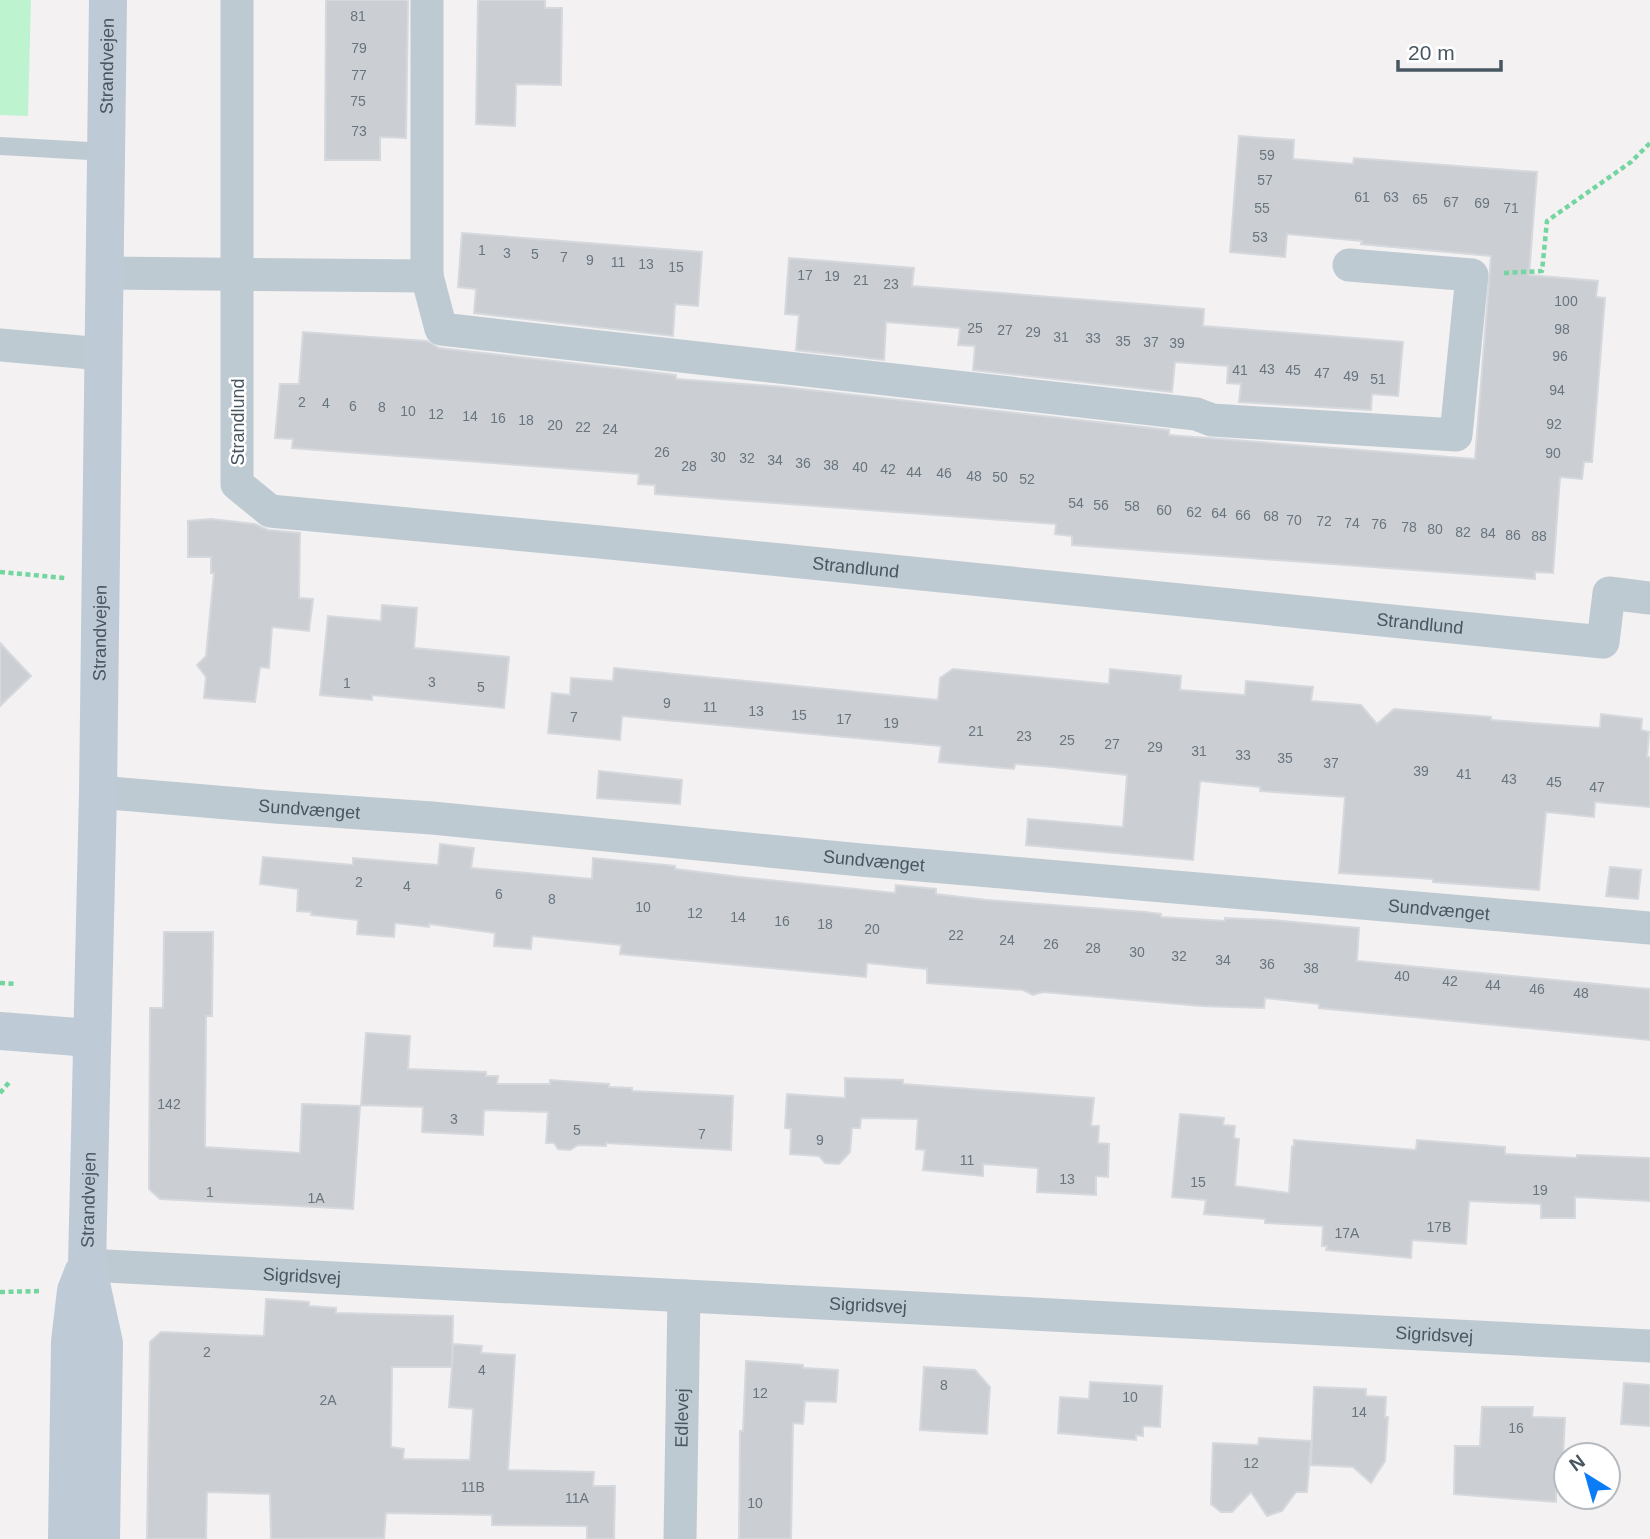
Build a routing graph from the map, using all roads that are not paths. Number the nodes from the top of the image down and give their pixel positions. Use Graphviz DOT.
graph roads {
  1 [pos="107,0"];
  2 [pos="237,0"];
  3 [pos="427,0"];
  4 [pos="0,146"];
  5 [pos="107,152"];
  6 [pos="1349,265"];
  7 [pos="105,273"];
  8 [pos="239,274"];
  9 [pos="427,275"];
  10 [pos="0,345"];
  11 [pos="103,354"];
  12 [pos="1650,598"];
  13 [pos="98,792"];
  14 [pos="1650,928"];
  15 [pos="0,1031"];
  16 [pos="90,1038"];
  17 [pos="87,1265"];
  18 [pos="684,1296"];
  19 [pos="1650,1346"];
  20 [pos="66,1539"];
  21 [pos="101,1539"];
  22 [pos="680,1539"];
  1 -- 5 [label="main road, Strandvejen"];
  2 -- 8 [label="street, Strandlund"];
  3 -- 9 [label="street"];
  4 -- 5 [label="lane"];
  5 -- 7 [label="main road, Strandvejen"];
  6 -- 9 [label="street"];
  7 -- 8 [label="street"];
  7 -- 11 [label="main road, Strandvejen"];
  8 -- 9 [label="street"];
  8 -- 12 [label="street, Strandlund"];
  10 -- 11 [label="street"];
  11 -- 13 [label="main road, Strandvejen"];
  13 -- 14 [label="street, Sundvænget"];
  13 -- 16 [label="main road, Strandvejen"];
  15 -- 16 [label="main road"];
  16 -- 17 [label="main road, Strandvejen"];
  17 -- 18 [label="street, Sigridsvej"];
  17 -- 20 [label="main road, Strandvejen"];
  17 -- 21 [label="main road, Strandvejen"];
  18 -- 19 [label="street, Sigridsvej"];
  18 -- 22 [label="street, Edlevej"];
}
